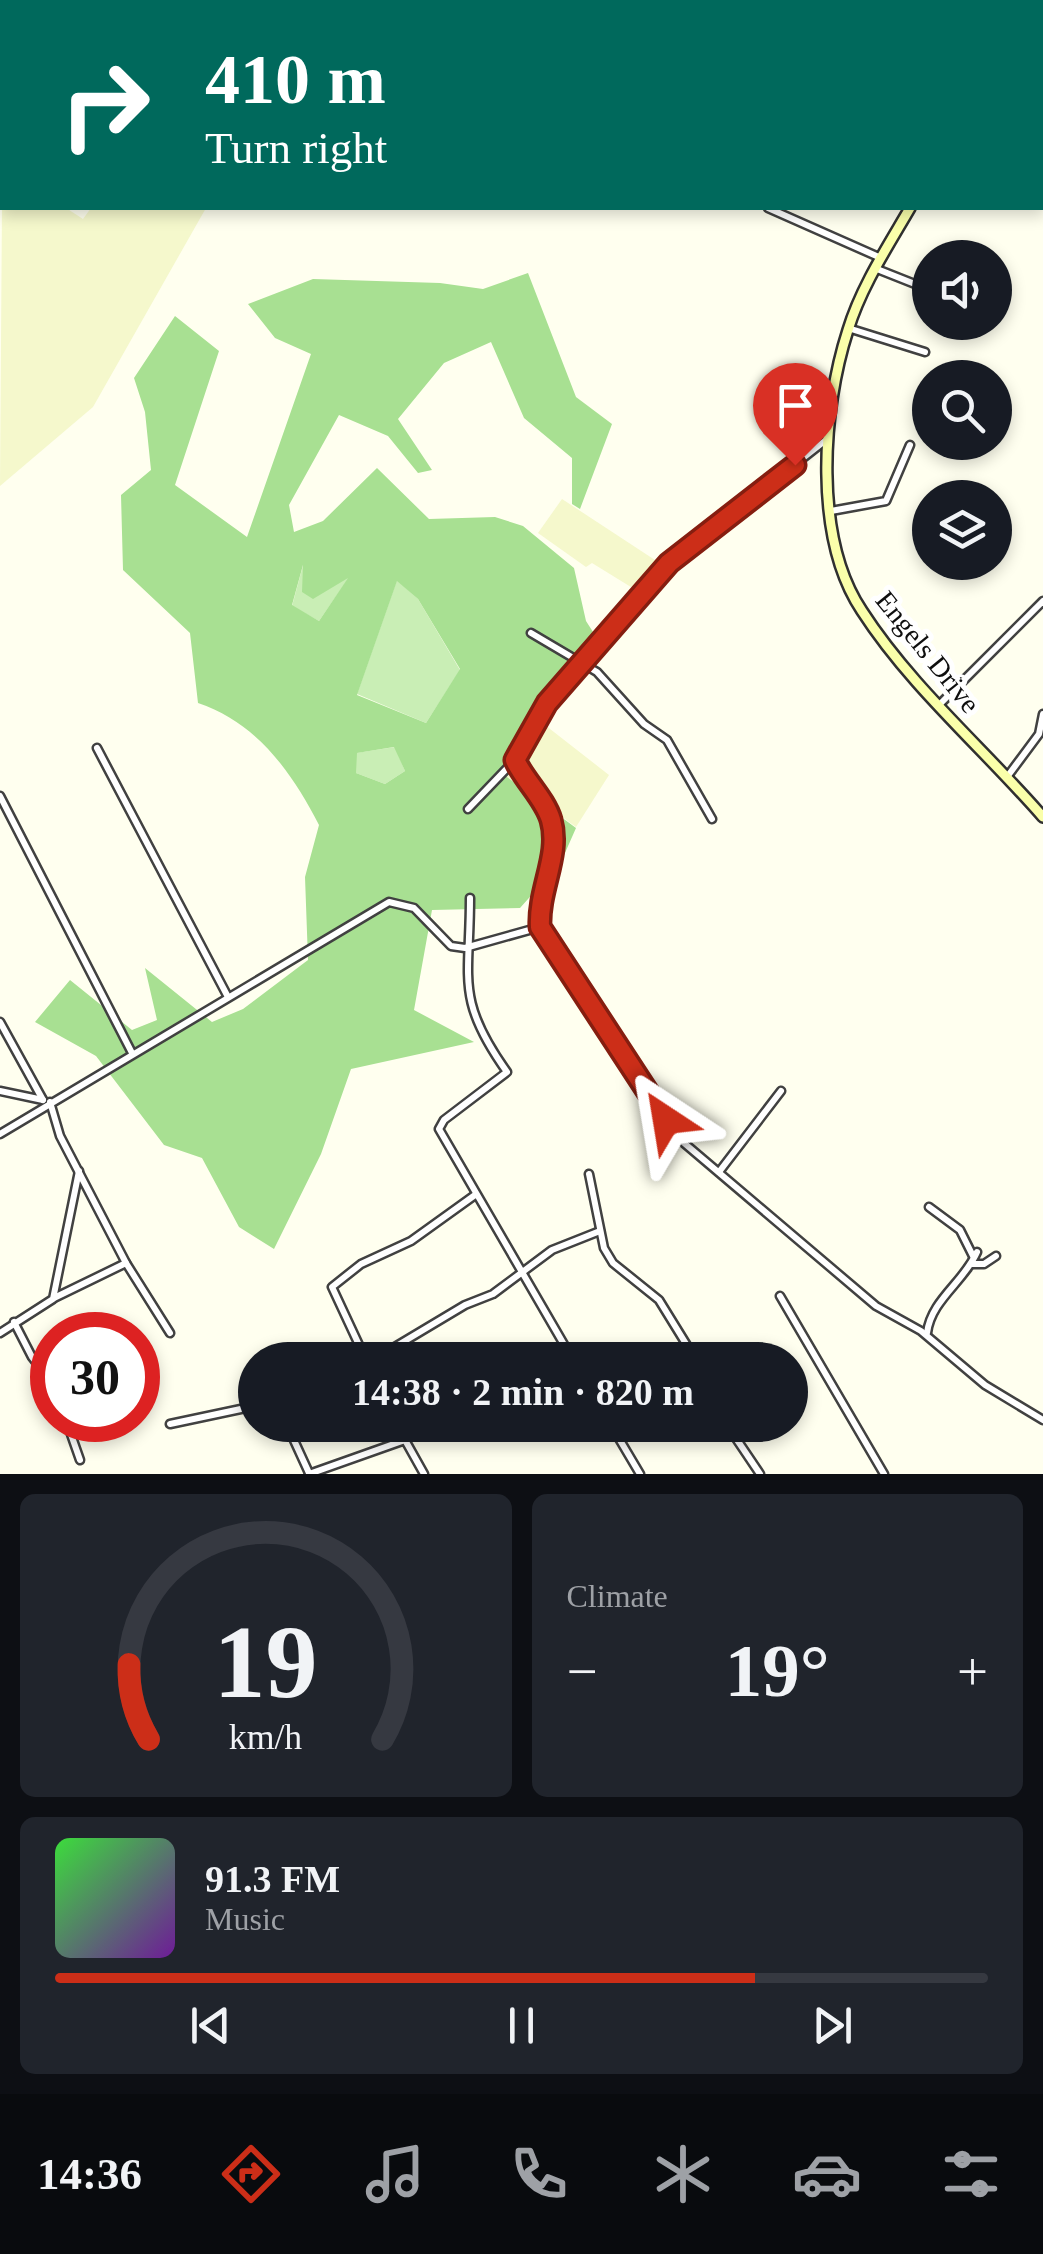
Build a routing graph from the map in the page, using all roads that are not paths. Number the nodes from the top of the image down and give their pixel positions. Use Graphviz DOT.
graph roads {
  1 [pos="772,210"];
  2 [pos="909,210"];
  3 [pos="879,263"];
  4 [pos="912,280"];
  5 [pos="848,328"];
  6 [pos="925,352"];
  7 [pos="826,440"];
  8 [pos="910,446"];
  9 [pos="830,512"];
  10 [pos="1043,601"];
  11 [pos="531,633"];
  12 [pos="581,665"];
  13 [pos="939,705"];
  14 [pos="1043,714"];
  15 [pos="98,748"];
  16 [pos="515,760"];
  17 [pos="1008,777"];
  18 [pos="0,796"];
  19 [pos="468,809"];
  20 [pos="1043,818"];
  21 [pos="712,819"];
  22 [pos="470,898"];
  23 [pos="540,927"];
  24 [pos="465,948"];
  25 [pos="228,997"];
  26 [pos="0,1022"];
  27 [pos="132,1054"];
  28 [pos="781,1091"];
  29 [pos="0,1092"];
  30 [pos="46,1101"];
  31 [pos="0,1134"];
  32 [pos="80,1170"];
  33 [pos="720,1172"];
  34 [pos="588,1174"];
  35 [pos="475,1195"];
  36 [pos="930,1208"];
  37 [pos="600,1231"];
  38 [pos="996,1256"];
  39 [pos="974,1258"];
  40 [pos="126,1264"];
  41 [pos="522,1274"];
  42 [pos="780,1296"];
  43 [pos="53,1299"];
  44 [pos="14,1322"];
  45 [pos="0,1333"];
  46 [pos="170,1333"];
  47 [pos="926,1334"];
  48 [pos="361,1342"];
  49 [pos="402,1342"];
  50 [pos="562,1342"];
  51 [pos="685,1342"];
  52 [pos="30,1353"];
  53 [pos="238,1410"];
  54 [pos="1043,1420"];
  55 [pos="170,1424"];
  56 [pos="74,1442"];
  57 [pos="294,1442"];
  58 [pos="399,1442"];
  59 [pos="406,1442"];
  60 [pos="621,1442"];
  61 [pos="738,1442"];
  62 [pos="80,1460"];
  63 [pos="309,1474"];
  64 [pos="424,1474"];
  65 [pos="640,1474"];
  66 [pos="760,1474"];
  67 [pos="884,1474"];
  1 -- 3 [label="street"];
  2 -- 3 [label="street, Engels Drive"];
  3 -- 4 [label="street"];
  3 -- 5 [label="street, Engels Drive"];
  5 -- 6 [label="street"];
  5 -- 7 [label="street, Engels Drive"];
  7 -- 9 [label="street, Engels Drive"];
  7 -- 12 [label="street"];
  8 -- 9 [label="street"];
  9 -- 13 [label="street, Engels Drive"];
  10 -- 13 [label="street"];
  11 -- 12 [label="street"];
  12 -- 16 [label="street"];
  12 -- 21 [label="street"];
  13 -- 17 [label="street, Engels Drive"];
  14 -- 17 [label="street"];
  15 -- 25 [label="street"];
  16 -- 19 [label="street"];
  16 -- 23 [label="street"];
  17 -- 20 [label="street, Engels Drive"];
  18 -- 27 [label="street"];
  22 -- 24 [label="street"];
  23 -- 24 [label="street"];
  23 -- 33 [label="street"];
  24 -- 25 [label="street"];
  24 -- 35 [label="street"];
  25 -- 27 [label="street"];
  26 -- 30 [label="street"];
  27 -- 30 [label="street"];
  28 -- 33 [label="street"];
  29 -- 30 [label="street"];
  30 -- 31 [label="street"];
  30 -- 32 [label="street"];
  32 -- 40 [label="street"];
  32 -- 43 [label="street"];
  33 -- 47 [label="street"];
  34 -- 37 [label="street"];
  35 -- 41 [label="street"];
  35 -- 48 [label="street"];
  36 -- 39 [label="street"];
  37 -- 41 [label="street"];
  37 -- 51 [label="street"];
  38 -- 39 [label="street"];
  39 -- 47 [label="street"];
  40 -- 43 [label="street"];
  40 -- 46 [label="street"];
  41 -- 49 [label="street"];
  41 -- 50 [label="street"];
  42 -- 67 [label="street"];
  43 -- 44 [label="street"];
  44 -- 45 [label="street"];
  44 -- 52 [label="street"];
  47 -- 54 [label="street"];
  53 -- 55 [label="street"];
  56 -- 62 [label="street"];
  57 -- 63 [label="street"];
  58 -- 63 [label="street"];
  59 -- 64 [label="street"];
  60 -- 65 [label="street"];
  61 -- 66 [label="street"];
}
